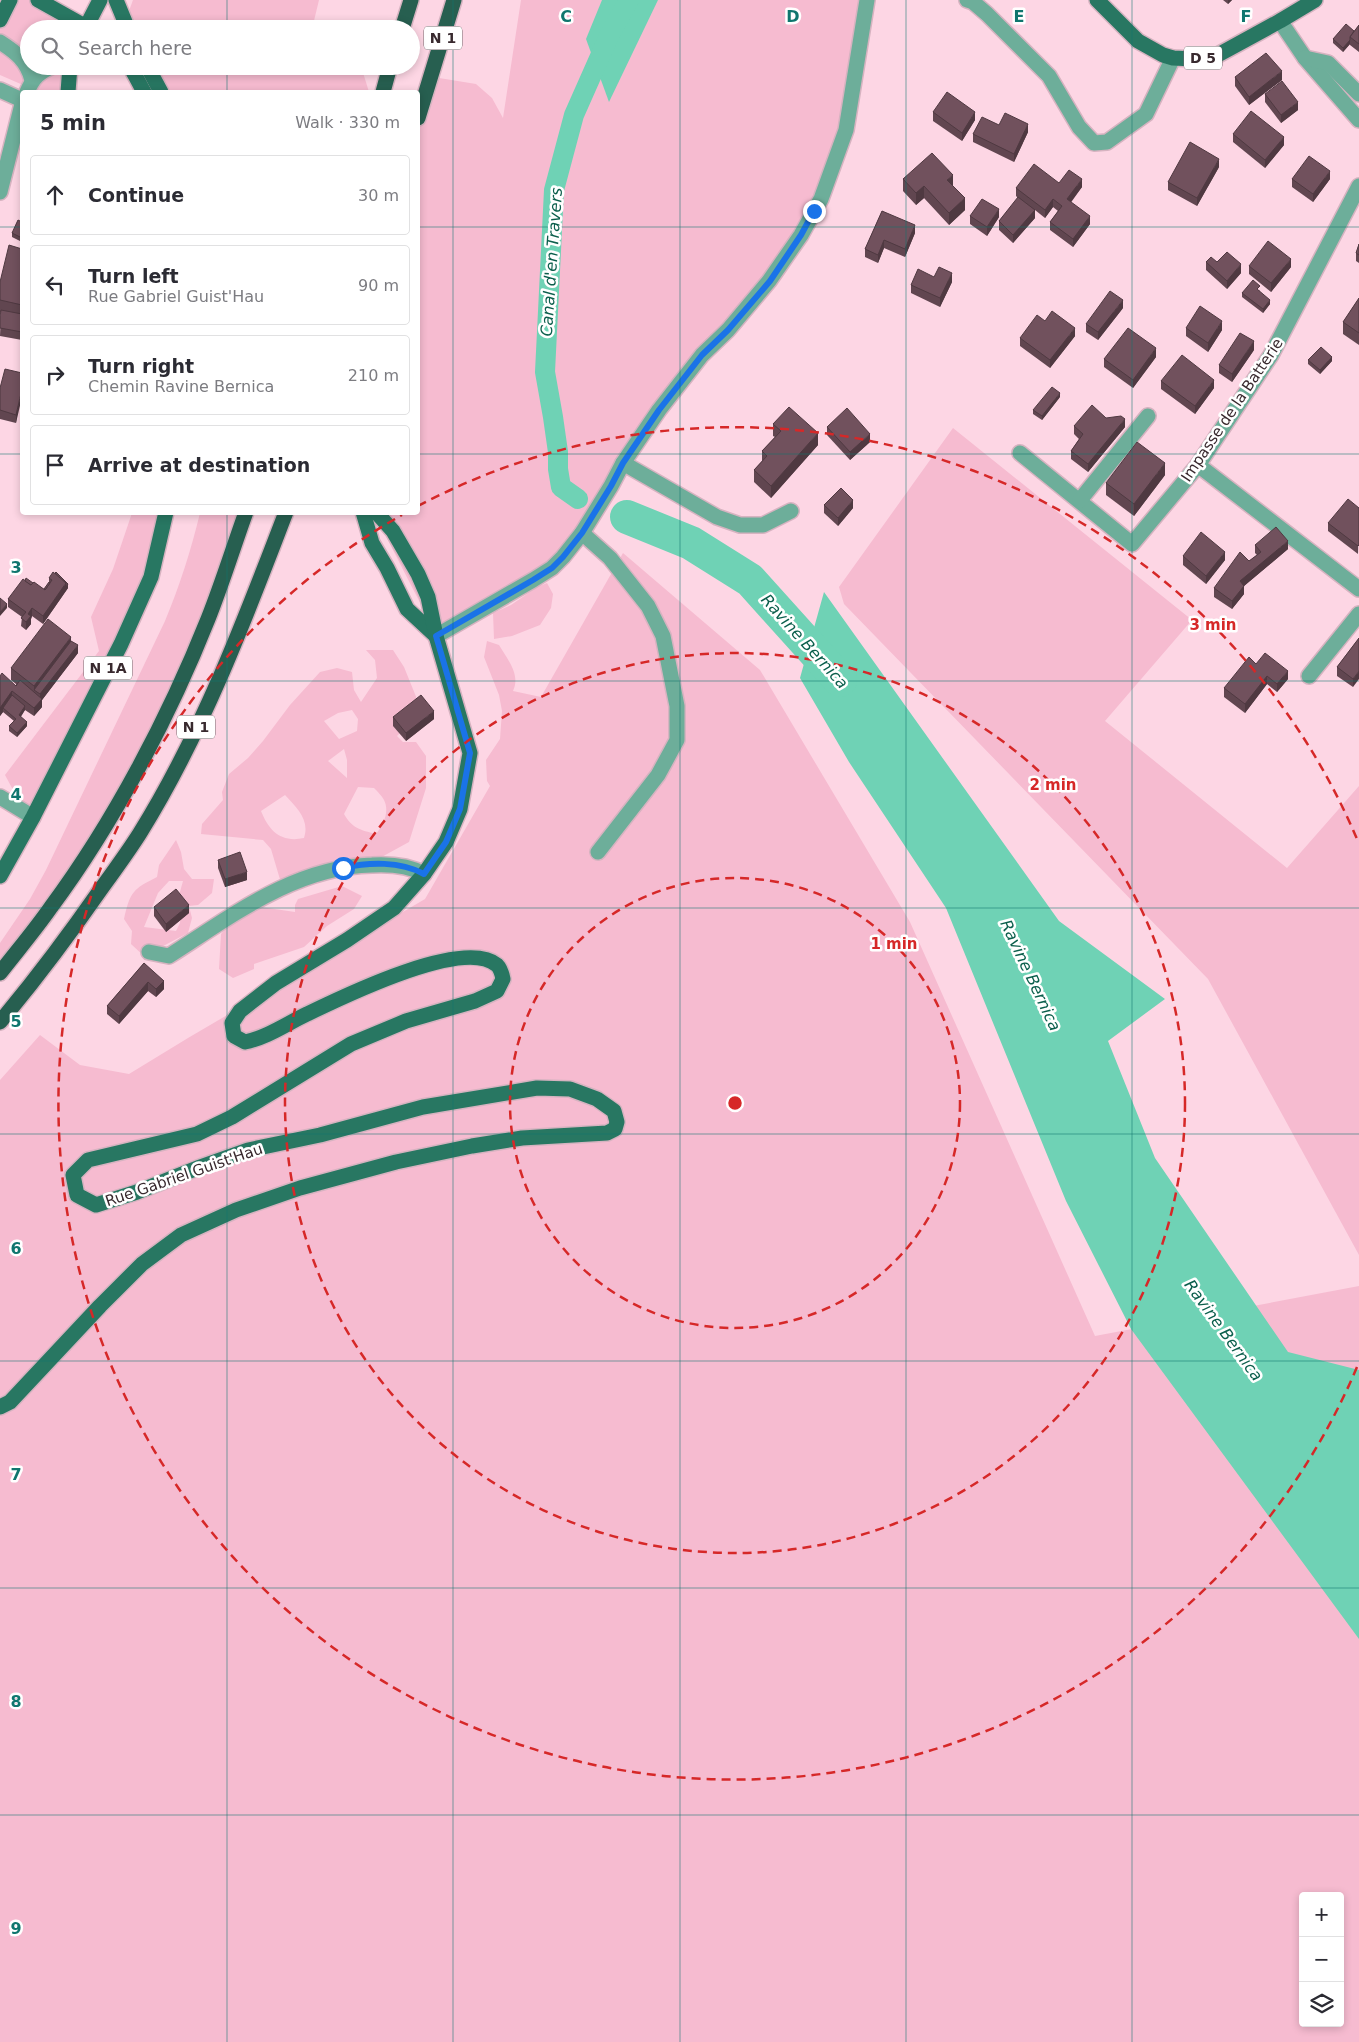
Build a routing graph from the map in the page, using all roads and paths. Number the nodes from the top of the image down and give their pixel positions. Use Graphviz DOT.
graph roads {
  1 [pos="10,0"];
  2 [pos="38,0"];
  3 [pos="100,0"];
  4 [pos="116,0"];
  5 [pos="411,0"];
  6 [pos="454,0"];
  7 [pos="866,0"];
  8 [pos="967,0"];
  9 [pos="1097,0"];
  10 [pos="1315,0"];
  11 [pos="0,20"];
  12 [pos="73,20"];
  13 [pos="91,20"];
  14 [pos="124,20"];
  15 [pos="405,20"];
  16 [pos="1280,21"];
  17 [pos="0,42"];
  18 [pos="20,56"];
  19 [pos="1174,58"];
  20 [pos="1305,58"];
  21 [pos="39,75"];
  22 [pos="69,75"];
  23 [pos="76,75"];
  24 [pos="135,75"];
  25 [pos="152,75"];
  26 [pos="388,75"];
  27 [pos="30,86"];
  28 [pos="0,90"];
  29 [pos="68,90"];
  30 [pos="69,90"];
  31 [pos="143,90"];
  32 [pos="160,90"];
  33 [pos="384,90"];
  34 [pos="1359,94"];
  35 [pos="20,99"];
  36 [pos="420,111"];
  37 [pos="20,112"];
  38 [pos="1359,120"];
  39 [pos="1359,186"];
  40 [pos="0,192"];
  41 [pos="1148,416"];
  42 [pos="1020,453"];
  43 [pos="623,463"];
  44 [pos="1198,465"];
  45 [pos="1080,500"];
  46 [pos="791,511"];
  47 [pos="165,515"];
  48 [pos="245,515"];
  49 [pos="285,515"];
  50 [pos="364,515"];
  51 [pos="379,515"];
  52 [pos="582,533"];
  53 [pos="1359,589"];
  54 [pos="1359,614"];
  55 [pos="436,636"];
  56 [pos="1309,676"];
  57 [pos="0,797"];
  58 [pos="30,815"];
  59 [pos="598,852"];
  60 [pos="424,874"];
  61 [pos="0,876"];
  62 [pos="150,952"];
  63 [pos="0,973"];
  64 [pos="0,1022"];
  65 [pos="0,1408"];
  1 -- 11 [label="main road"];
  2 -- 12 [label="main road"];
  3 -- 13 [label="main road"];
  4 -- 14 [label="main road"];
  5 -- 15 [label="highway, N 1"];
  6 -- 36 [label="highway, N 1"];
  7 -- 43 [label="street"];
  8 -- 19 [label="street"];
  9 -- 19 [label="main road, D 5"];
  10 -- 16 [label="main road, D 5"];
  16 -- 19 [label="main road, D 5"];
  16 -- 20 [label="street"];
  17 -- 18 [label="street"];
  20 -- 34 [label="street"];
  20 -- 38 [label="street"];
  21 -- 27 [label="street"];
  22 -- 29 [label="main road"];
  23 -- 30 [label="main road"];
  24 -- 31 [label="main road"];
  25 -- 32 [label="main road"];
  26 -- 33 [label="highway"];
  28 -- 35 [label="street"];
  37 -- 40 [label="street"];
  39 -- 44 [label="street, Impasse de la Batterie"];
  41 -- 45 [label="street"];
  42 -- 45 [label="street"];
  43 -- 46 [label="street"];
  43 -- 52 [label="street"];
  44 -- 45 [label="street, Impasse de la Batterie"];
  44 -- 53 [label="street"];
  47 -- 58 [label="main road, N 1A"];
  48 -- 63 [label="highway, N 1"];
  49 -- 64 [label="highway, N 1"];
  50 -- 55 [label="main road, Rue Gabriel Guist'Hau"];
  51 -- 55 [label="main road"];
  52 -- 55 [label="street"];
  52 -- 59 [label="street"];
  54 -- 56 [label="street"];
  55 -- 60 [label="main road, Rue Gabriel Guist'Hau"];
  57 -- 58 [label="street"];
  58 -- 61 [label="main road, N 1A"];
  60 -- 62 [label="street"];
  60 -- 65 [label="main road, Rue Gabriel Guist'Hau"];
}
